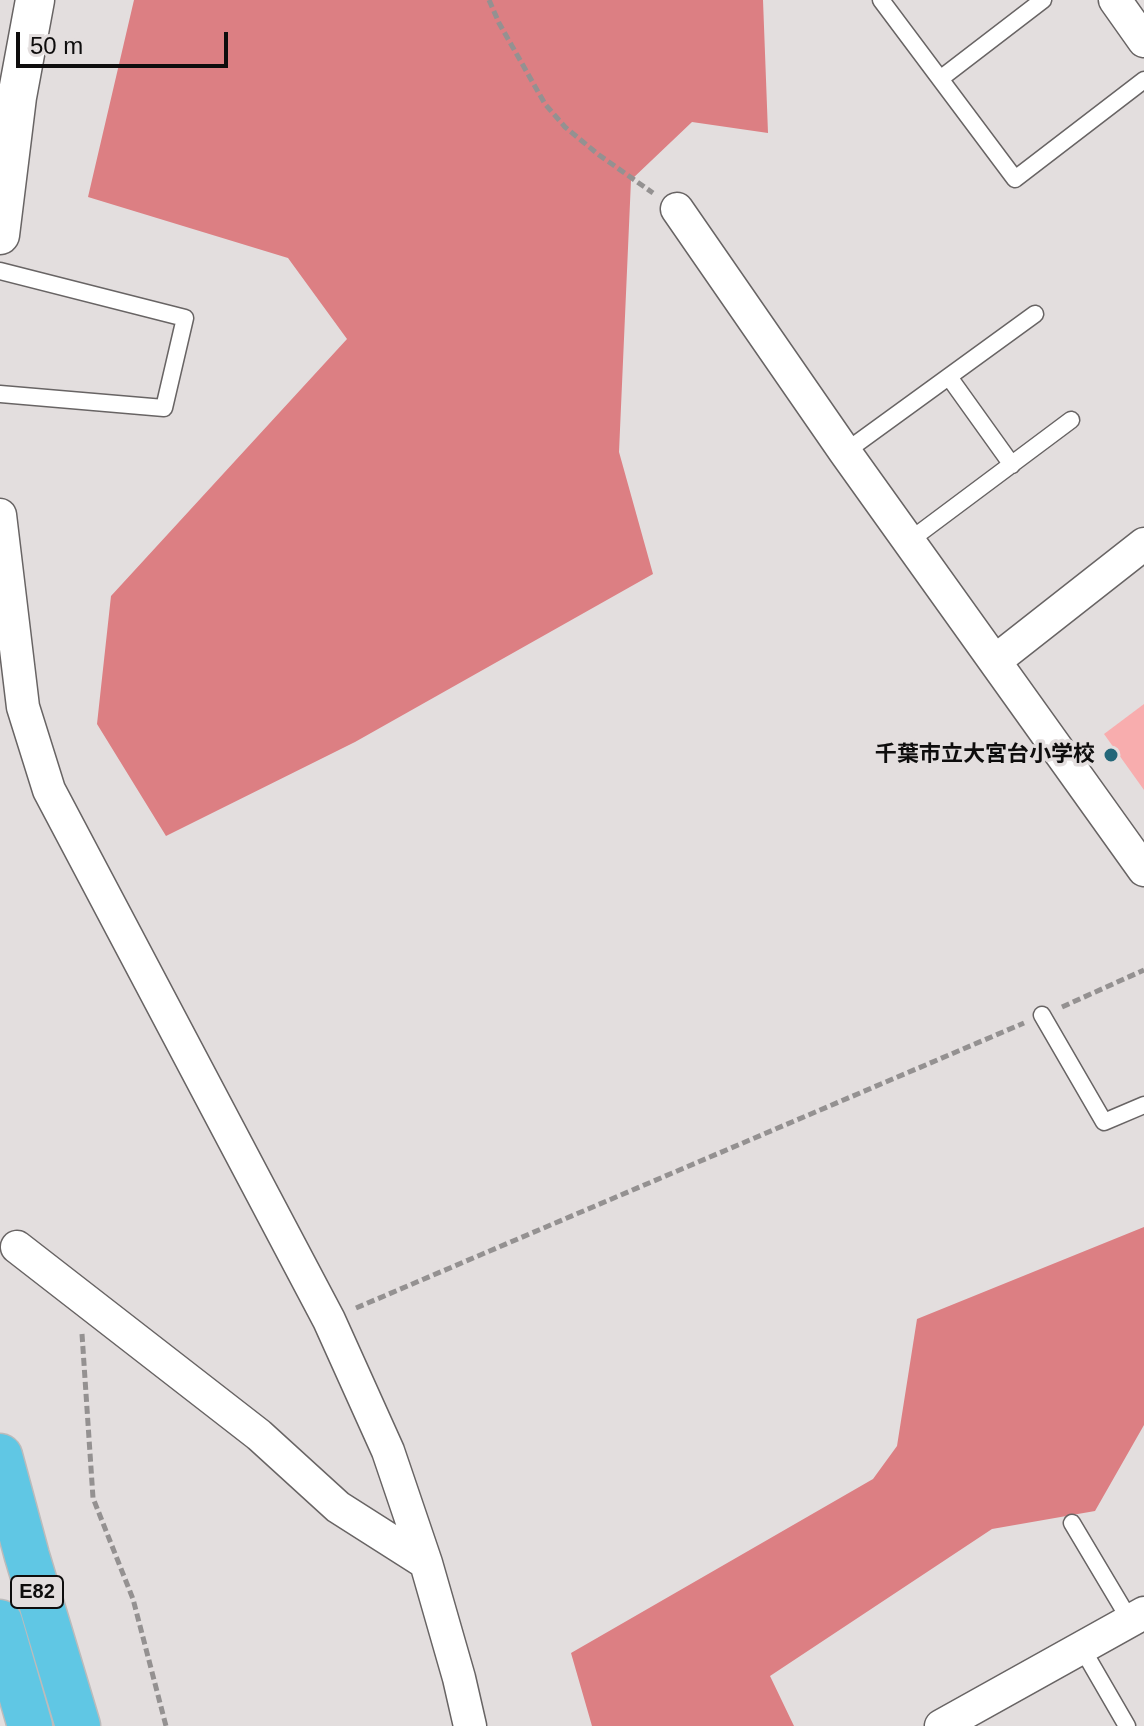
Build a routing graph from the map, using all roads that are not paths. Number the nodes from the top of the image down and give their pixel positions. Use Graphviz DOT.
graph roads {
  1 [pos="35,0"];
  2 [pos="881,0"];
  3 [pos="1043,0"];
  4 [pos="1115,0"];
  5 [pos="1144,41"];
  6 [pos="940,79"];
  7 [pos="1144,80"];
  8 [pos="677,209"];
  9 [pos="0,235"];
  10 [pos="0,271"];
  11 [pos="1035,314"];
  12 [pos="949,377"];
  13 [pos="0,394"];
  14 [pos="1071,420"];
  15 [pos="845,452"];
  16 [pos="1012,465"];
  17 [pos="0,515"];
  18 [pos="909,541"];
  19 [pos="1144,544"];
  20 [pos="995,661"];
  21 [pos="1144,870"];
  22 [pos="1042,1015"];
  23 [pos="1144,1105"];
  24 [pos="17,1247"];
  25 [pos="0,1456"];
  26 [pos="1072,1523"];
  27 [pos="426,1563"];
  28 [pos="1138,1618"];
  29 [pos="0,1622"];
  30 [pos="1083,1650"];
  31 [pos="30,1726"];
  32 [pos="78,1726"];
  33 [pos="470,1726"];
  34 [pos="941,1726"];
  35 [pos="1127,1726"];
  1 -- 9 [label="street"];
  2 -- 6 [label="lane"];
  3 -- 6 [label="lane"];
  4 -- 5 [label="street"];
  6 -- 7 [label="lane"];
  8 -- 15 [label="street"];
  10 -- 13 [label="lane"];
  11 -- 12 [label="lane"];
  12 -- 15 [label="lane"];
  12 -- 16 [label="lane"];
  14 -- 16 [label="lane"];
  15 -- 18 [label="street"];
  16 -- 18 [label="lane"];
  17 -- 27 [label="street"];
  18 -- 20 [label="street"];
  19 -- 20 [label="street"];
  20 -- 21 [label="street"];
  22 -- 23 [label="lane"];
  24 -- 27 [label="street"];
  25 -- 32 [label="highway, E82"];
  26 -- 28 [label="lane"];
  27 -- 33 [label="street"];
  28 -- 30 [label="street"];
  29 -- 31 [label="highway, E82"];
  30 -- 34 [label="street"];
  30 -- 35 [label="lane"];
}
